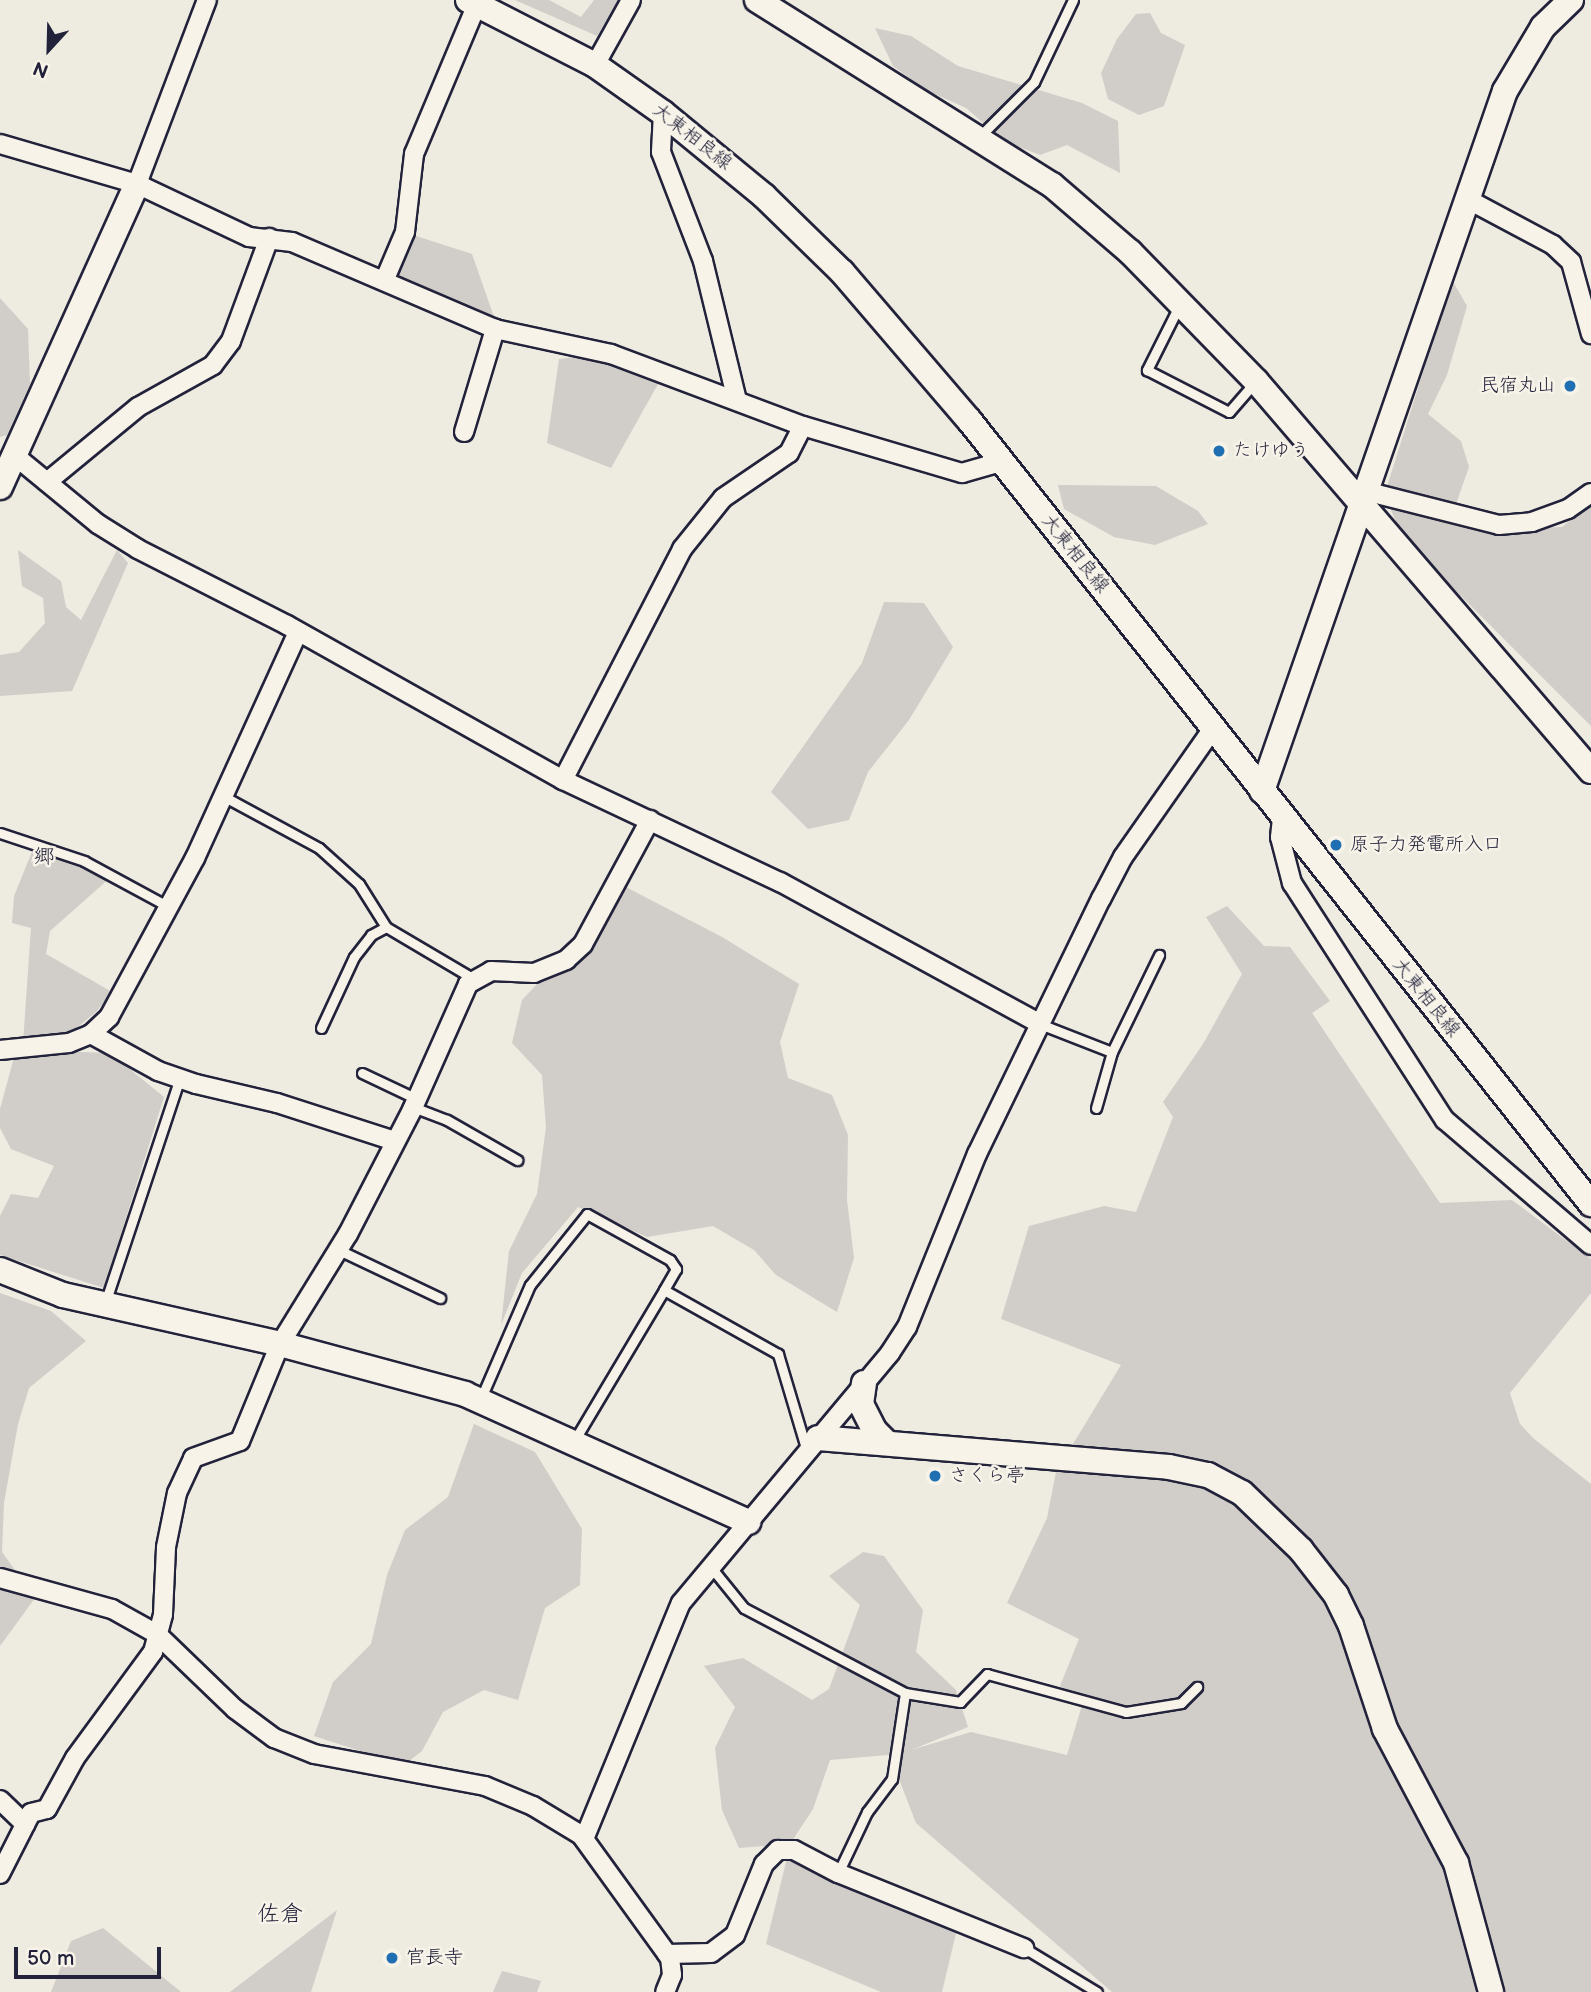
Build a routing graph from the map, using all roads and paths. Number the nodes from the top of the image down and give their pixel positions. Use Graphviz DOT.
graph roads {
  1 [pos="207,0"];
  2 [pos="631,0"];
  3 [pos="757,0"];
  4 [pos="1073,0"];
  5 [pos="1571,0"];
  6 [pos="472,2"];
  7 [pos="595,65"];
  8 [pos="663,113"];
  9 [pos="979,137"];
  10 [pos="0,144"];
  11 [pos="136,184"];
  12 [pos="1467,199"];
  13 [pos="269,238"];
  14 [pos="385,279"];
  15 [pos="1182,302"];
  16 [pos="495,329"];
  17 [pos="1591,334"];
  18 [pos="1256,381"];
  19 [pos="737,401"];
  20 [pos="803,426"];
  21 [pos="464,432"];
  22 [pos="8,459"];
  23 [pos="1000,462"];
  24 [pos="47,482"];
  25 [pos="0,488"];
  26 [pos="1591,493"];
  27 [pos="1364,496"];
  28 [pos="297,634"];
  29 [pos="1214,727"];
  30 [pos="1591,771"];
  31 [pos="563,780"];
  32 [pos="1262,791"];
  33 [pos="223,796"];
  34 [pos="1282,818"];
  35 [pos="650,820"];
  36 [pos="0,833"];
  37 [pos="169,907"];
  38 [pos="386,928"];
  39 [pos="1159,955"];
  40 [pos="474,979"];
  41 [pos="1040,1024"];
  42 [pos="321,1028"];
  43 [pos="91,1034"];
  44 [pos="0,1051"];
  45 [pos="1112,1052"];
  46 [pos="362,1073"];
  47 [pos="180,1078"];
  48 [pos="415,1103"];
  49 [pos="1096,1108"];
  50 [pos="395,1141"];
  51 [pos="517,1160"];
  52 [pos="1591,1204"];
  53 [pos="1591,1245"];
  54 [pos="339,1250"];
  55 [pos="0,1269"];
  56 [pos="664,1290"];
  57 [pos="440,1298"];
  58 [pos="104,1304"];
  59 [pos="280,1344"];
  60 [pos="864,1383"];
  61 [pos="480,1401"];
  62 [pos="573,1443"];
  63 [pos="887,1443"];
  64 [pos="812,1444"];
  65 [pos="748,1522"];
  66 [pos="710,1566"];
  67 [pos="0,1578"];
  68 [pos="157,1634"];
  69 [pos="1197,1687"];
  70 [pos="905,1693"];
  71 [pos="0,1800"];
  72 [pos="25,1824"];
  73 [pos="584,1839"];
  74 [pos="838,1873"];
  75 [pos="0,1874"];
  76 [pos="1024,1948"];
  77 [pos="667,1954"];
  78 [pos="665,1992"];
  79 [pos="1097,1992"];
  80 [pos="1490,1992"];
  1 -- 11 [label="street"];
  2 -- 7 [label="street"];
  3 -- 9 [label="street"];
  4 -- 9 [label="lane"];
  5 -- 12 [label="street"];
  6 -- 7 [label="street, 大東相良線"];
  6 -- 14 [label="street"];
  7 -- 8 [label="street, 大東相良線"];
  8 -- 19 [label="street"];
  8 -- 23 [label="street, 大東相良線"];
  9 -- 15 [label="street"];
  10 -- 11 [label="street"];
  11 -- 13 [label="street"];
  11 -- 22 [label="street"];
  12 -- 17 [label="street"];
  12 -- 27 [label="street"];
  13 -- 14 [label="street"];
  13 -- 24 [label="street"];
  14 -- 16 [label="street"];
  15 -- 18 [label="street"];
  15 -- 18 [label="lane"];
  16 -- 19 [label="street"];
  16 -- 21 [label="street"];
  18 -- 27 [label="street"];
  19 -- 20 [label="street"];
  20 -- 23 [label="street"];
  20 -- 31 [label="street"];
  22 -- 24 [label="street"];
  22 -- 25 [label="street"];
  23 -- 29 [label="street, 大東相良線"];
  24 -- 28 [label="street"];
  26 -- 27 [label="street"];
  27 -- 30 [label="street"];
  27 -- 32 [label="street"];
  28 -- 31 [label="street"];
  28 -- 33 [label="street"];
  29 -- 32 [label="street, 大東相良線"];
  29 -- 41 [label="street"];
  31 -- 35 [label="street"];
  32 -- 34 [label="street, 大東相良線"];
  33 -- 37 [label="street"];
  33 -- 38 [label="lane"];
  34 -- 52 [label="street, 大東相良線"];
  34 -- 53 [label="street"];
  35 -- 40 [label="street"];
  35 -- 41 [label="street"];
  36 -- 37 [label="lane"];
  37 -- 43 [label="street"];
  38 -- 40 [label="lane"];
  38 -- 42 [label="lane"];
  39 -- 45 [label="lane"];
  40 -- 48 [label="street"];
  41 -- 45 [label="lane"];
  41 -- 60 [label="street"];
  43 -- 44 [label="street"];
  43 -- 47 [label="street"];
  45 -- 49 [label="lane"];
  46 -- 48 [label="lane"];
  47 -- 50 [label="street"];
  47 -- 58 [label="lane"];
  48 -- 50 [label="street"];
  48 -- 51 [label="lane"];
  50 -- 54 [label="street"];
  54 -- 57 [label="lane"];
  54 -- 59 [label="street"];
  55 -- 58 [label="street"];
  56 -- 61 [label="lane"];
  56 -- 62 [label="lane"];
  56 -- 64 [label="lane"];
  58 -- 59 [label="street"];
  59 -- 61 [label="street"];
  59 -- 68 [label="street"];
  60 -- 63 [label="street"];
  60 -- 64 [label="street"];
  61 -- 62 [label="street"];
  62 -- 65 [label="street"];
  63 -- 64 [label="street"];
  63 -- 80 [label="street"];
  64 -- 65 [label="street"];
  65 -- 66 [label="street"];
  66 -- 70 [label="lane"];
  66 -- 73 [label="street"];
  67 -- 68 [label="street"];
  68 -- 72 [label="street"];
  68 -- 73 [label="street"];
  69 -- 70 [label="lane"];
  70 -- 74 [label="lane"];
  71 -- 72 [label="street"];
  72 -- 75 [label="street"];
  73 -- 77 [label="street"];
  74 -- 76 [label="street"];
  74 -- 77 [label="street"];
  76 -- 79 [label="lane"];
  77 -- 78 [label="street"];
}
